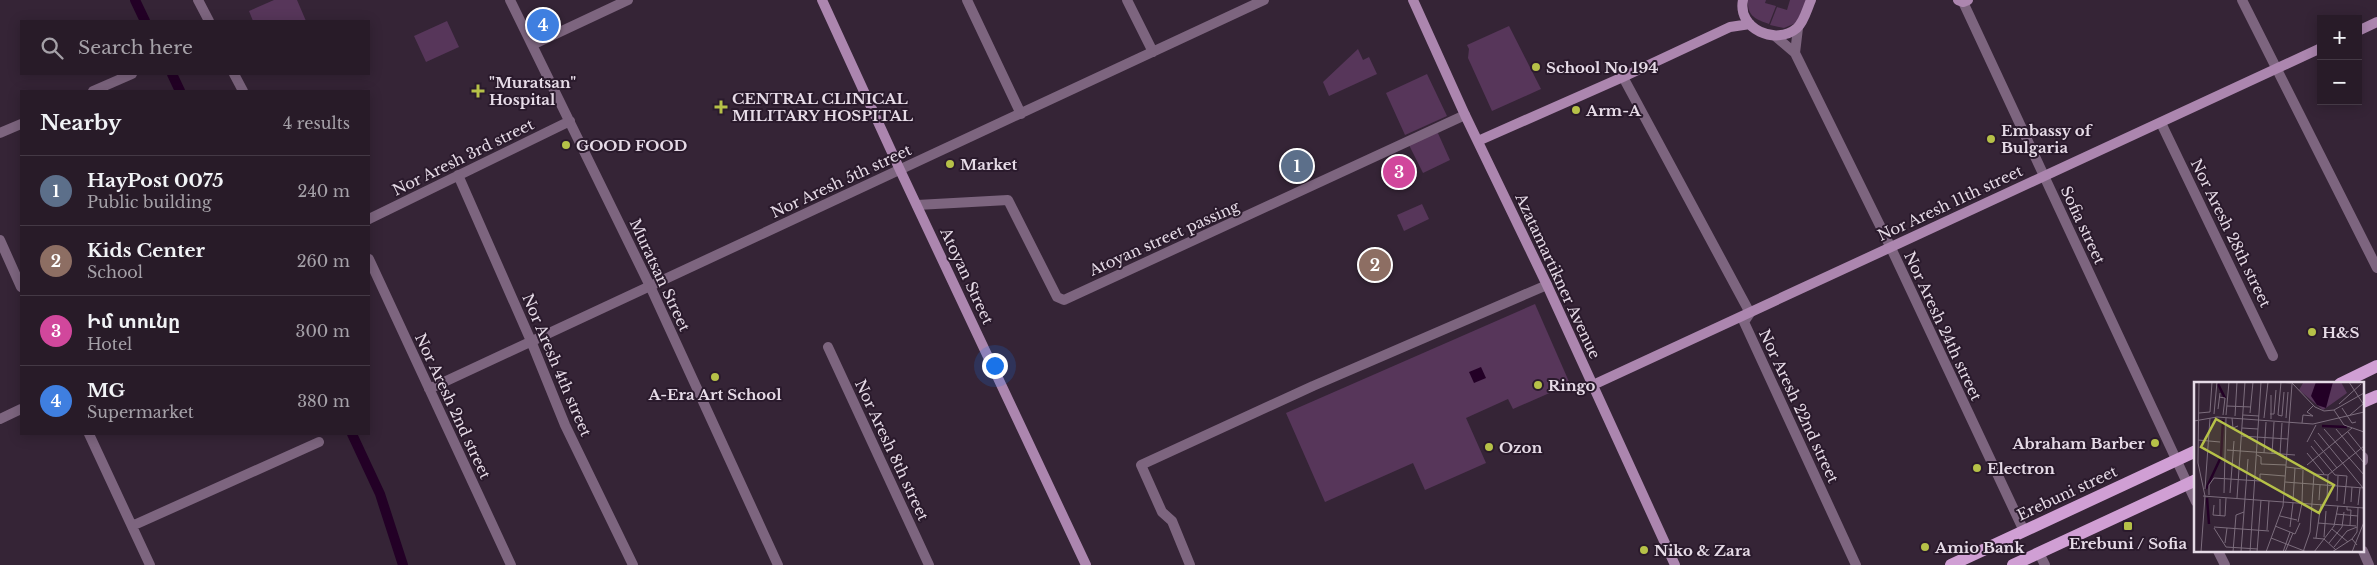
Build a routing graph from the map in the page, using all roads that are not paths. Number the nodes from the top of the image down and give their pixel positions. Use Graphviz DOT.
graph roads {
  1 [pos="198,0"];
  2 [pos="510,0"];
  3 [pos="628,0"];
  4 [pos="822,0"];
  5 [pos="967,0"];
  6 [pos="1127,0"];
  7 [pos="1264,0"];
  8 [pos="1413,0"];
  9 [pos="1811,0"];
  10 [pos="2242,0"];
  11 [pos="1963,1"];
  12 [pos="1742,3"];
  13 [pos="208,20"];
  14 [pos="2377,22"];
  15 [pos="1750,24"];
  16 [pos="1730,27"];
  17 [pos="1798,28"];
  18 [pos="2362,28"];
  19 [pos="1775,36"];
  20 [pos="532,45"];
  21 [pos="2317,50"];
  22 [pos="1153,52"];
  23 [pos="1796,53"];
  24 [pos="2276,70"];
  25 [pos="130,75"];
  26 [pos="235,75"];
  27 [pos="1624,77"];
  28 [pos="95,90"];
  29 [pos="242,90"];
  30 [pos="1021,114"];
  31 [pos="1464,115"];
  32 [pos="570,121"];
  33 [pos="2161,123"];
  34 [pos="20,124"];
  35 [pos="0,134"];
  36 [pos="1478,141"];
  37 [pos="900,170"];
  38 [pos="458,176"];
  39 [pos="2044,176"];
  40 [pos="917,205"];
  41 [pos="370,219"];
  42 [pos="0,240"];
  43 [pos="1891,248"];
  44 [pos="370,261"];
  45 [pos="2377,268"];
  46 [pos="20,279"];
  47 [pos="1547,284"];
  48 [pos="650,286"];
  49 [pos="1750,313"];
  50 [pos="531,341"];
  51 [pos="828,347"];
  52 [pos="2273,356"];
  53 [pos="2377,366"];
  54 [pos="2344,382"];
  55 [pos="1593,385"];
  56 [pos="429,389"];
  57 [pos="2377,396"];
  58 [pos="2364,402"];
  59 [pos="20,409"];
  60 [pos="0,419"];
  61 [pos="89,435"];
  62 [pos="319,442"];
  63 [pos="2194,452"];
  64 [pos="2177,460"];
  65 [pos="2192,482"];
  66 [pos="132,526"];
  67 [pos="2024,531"];
  68 [pos="2218,552"];
  69 [pos="2363,552"];
  70 [pos="2039,553"];
  71 [pos="150,565"];
  72 [pos="510,565"];
  73 [pos="633,565"];
  74 [pos="778,565"];
  75 [pos="929,565"];
  76 [pos="1086,565"];
  77 [pos="1190,565"];
  78 [pos="1675,565"];
  79 [pos="1856,565"];
  80 [pos="1951,565"];
  81 [pos="2013,565"];
  82 [pos="2045,565"];
  83 [pos="2225,565"];
  84 [pos="2369,565"];
  1 -- 13 [label="street"];
  2 -- 20 [label="street, Muratsan Street"];
  3 -- 20 [label="street"];
  4 -- 37 [label="street, Atoyan Street"];
  5 -- 30 [label="street"];
  6 -- 22 [label="street"];
  7 -- 22 [label="street, Nor Aresh 5th street"];
  8 -- 31 [label="street, Azatamartikner Avenue"];
  9 -- 17 [label="street"];
  10 -- 24 [label="street"];
  11 -- 39 [label="street, Sofia street"];
  12 -- 15 [label="street"];
  12 -- 16 [label="street"];
  14 -- 18 [label="street"];
  15 -- 16 [label="street"];
  15 -- 19 [label="street"];
  16 -- 27 [label="street"];
  17 -- 19 [label="street"];
  17 -- 23 [label="street"];
  19 -- 23 [label="street, Nor Aresh 24th street"];
  20 -- 32 [label="street, Muratsan Street"];
  21 -- 24 [label="street, Nor Aresh 11th street"];
  22 -- 30 [label="street, Nor Aresh 5th street"];
  23 -- 43 [label="street, Nor Aresh 24th street"];
  24 -- 33 [label="street, Nor Aresh 11th street"];
  24 -- 45 [label="street"];
  25 -- 28 [label="street"];
  26 -- 29 [label="street"];
  27 -- 36 [label="street"];
  27 -- 49 [label="street, Nor Aresh 22nd street"];
  30 -- 37 [label="street, Nor Aresh 5th street"];
  31 -- 36 [label="street, Azatamartikner Avenue"];
  31 -- 40 [label="street, Atoyan street passing"];
  32 -- 38 [label="street, Nor Aresh 3rd street"];
  32 -- 48 [label="street, Muratsan Street"];
  33 -- 39 [label="street, Nor Aresh 11th street"];
  33 -- 52 [label="street, Nor Aresh 28th street"];
  34 -- 35 [label="street"];
  36 -- 47 [label="street, Azatamartikner Avenue"];
  37 -- 40 [label="street, Atoyan Street"];
  37 -- 48 [label="street, Nor Aresh 5th street"];
  38 -- 41 [label="street, Nor Aresh 3rd street"];
  38 -- 50 [label="street, Nor Aresh 4th street"];
  39 -- 43 [label="street, Nor Aresh 11th street"];
  39 -- 64 [label="street, Sofia street"];
  40 -- 76 [label="street, Atoyan Street"];
  42 -- 46 [label="street"];
  43 -- 49 [label="street, Nor Aresh 11th street"];
  43 -- 67 [label="street, Nor Aresh 24th street"];
  44 -- 56 [label="street, Nor Aresh 2nd street"];
  47 -- 55 [label="street, Azatamartikner Avenue"];
  47 -- 77 [label="street"];
  48 -- 50 [label="street, Nor Aresh 5th street"];
  48 -- 74 [label="street, Muratsan Street"];
  49 -- 55 [label="street, Nor Aresh 11th street"];
  49 -- 79 [label="street, Nor Aresh 22nd street"];
  50 -- 56 [label="street, Nor Aresh 5th street"];
  50 -- 73 [label="street, Nor Aresh 4th street"];
  51 -- 75 [label="street, Nor Aresh 8th street"];
  53 -- 54 [label="main road"];
  55 -- 78 [label="street, Azatamartikner Avenue"];
  56 -- 72 [label="street, Nor Aresh 2nd street"];
  57 -- 58 [label="main road"];
  59 -- 60 [label="street"];
  61 -- 66 [label="street"];
  62 -- 66 [label="street"];
  63 -- 64 [label="main road, Erebuni street"];
  64 -- 65 [label="street, Sofia street"];
  64 -- 67 [label="main road, Erebuni street"];
  65 -- 70 [label="main road"];
  66 -- 71 [label="street"];
  67 -- 80 [label="main road, Erebuni street"];
  68 -- 83 [label="street"];
  69 -- 84 [label="street"];
  70 -- 81 [label="main road"];
  70 -- 82 [label="street"];
}
